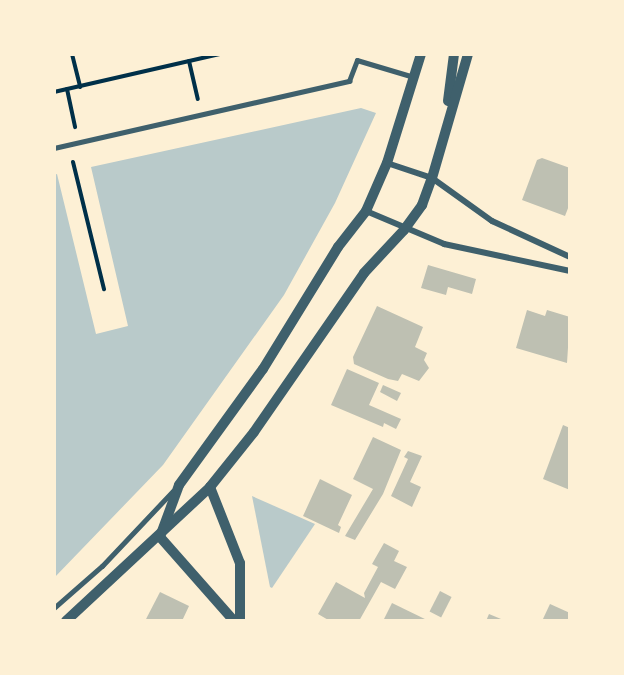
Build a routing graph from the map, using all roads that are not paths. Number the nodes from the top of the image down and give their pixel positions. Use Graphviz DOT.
graph roads {
  1 [pos="358,54"];
  2 [pos="421,54"];
  3 [pos="454,54"];
  4 [pos="468,54"];
  5 [pos="357,60"];
  6 [pos="414,77"];
  7 [pos="444,131"];
  8 [pos="54,148"];
  9 [pos="387,163"];
  10 [pos="432,178"];
  11 [pos="366,211"];
  12 [pos="404,230"];
  13 [pos="570,257"];
  14 [pos="570,271"];
  15 [pos="179,485"];
  16 [pos="210,487"];
  17 [pos="160,537"];
  18 [pos="54,608"];
  19 [pos="66,621"];
  20 [pos="234,621"];
  21 [pos="240,621"];
  1 -- 5 [label="lane"];
  2 -- 6 [label="street"];
  3 -- 7 [label="street"];
  4 -- 7 [label="street"];
  5 -- 6 [label="lane"];
  5 -- 8 [label="lane"];
  6 -- 9 [label="street"];
  7 -- 10 [label="street"];
  9 -- 10 [label="street"];
  9 -- 11 [label="street"];
  10 -- 12 [label="street"];
  10 -- 13 [label="street"];
  11 -- 12 [label="street"];
  11 -- 15 [label="street"];
  12 -- 14 [label="street"];
  12 -- 16 [label="street"];
  15 -- 17 [label="street"];
  15 -- 18 [label="lane"];
  16 -- 17 [label="street"];
  16 -- 21 [label="street"];
  17 -- 19 [label="street"];
  17 -- 20 [label="street"];
}
